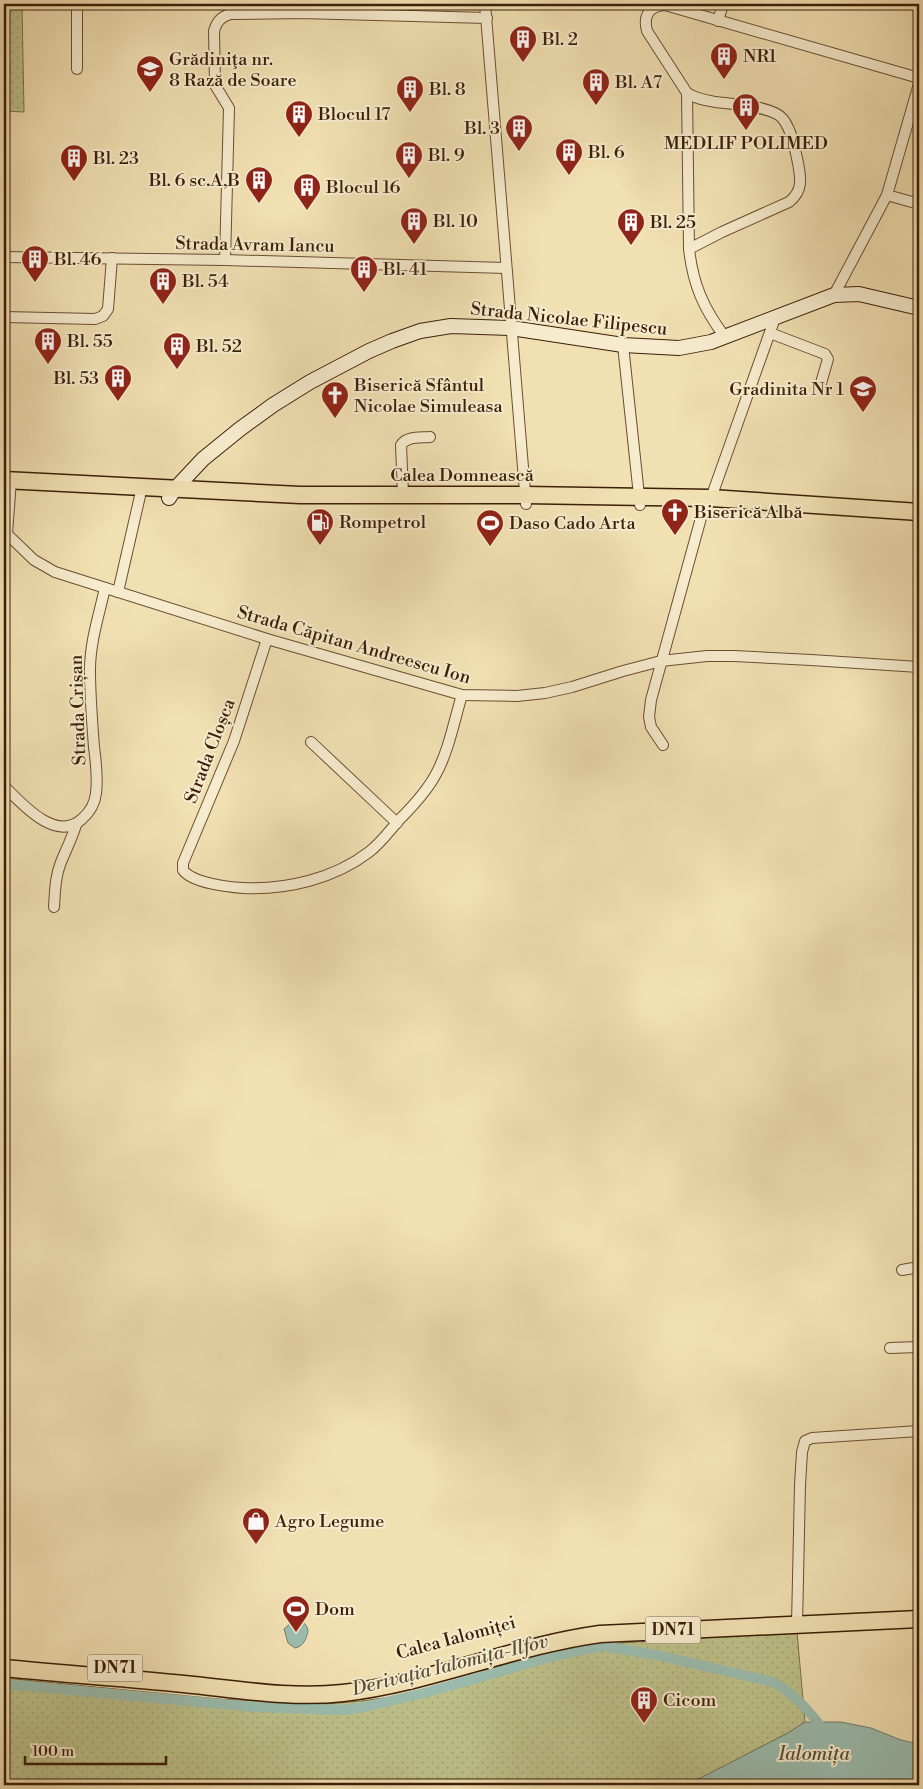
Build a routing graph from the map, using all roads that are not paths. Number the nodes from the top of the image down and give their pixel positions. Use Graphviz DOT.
graph roads {
  1 [pos="77,4"];
  2 [pos="485,4"];
  3 [pos="723,4"];
  4 [pos="301,9"];
  5 [pos="487,18"];
  6 [pos="718,21"];
  7 [pos="77,69"];
  8 [pos="919,78"];
  9 [pos="919,84"];
  10 [pos="687,93"];
  11 [pos="887,195"];
  12 [pos="919,204"];
  13 [pos="689,249"];
  14 [pos="4,257"];
  15 [pos="112,258"];
  16 [pos="225,260"];
  17 [pos="506,268"];
  18 [pos="834,295"];
  19 [pos="919,308"];
  20 [pos="4,317"];
  21 [pos="775,318"];
  22 [pos="511,328"];
  23 [pos="770,333"];
  24 [pos="725,337"];
  25 [pos="623,345"];
  26 [pos="820,383"];
  27 [pos="430,437"];
  28 [pos="7,484"];
  29 [pos="172,494"];
  30 [pos="403,494"];
  31 [pos="140,496"];
  32 [pos="526,500"];
  33 [pos="640,501"];
  34 [pos="707,503"];
  35 [pos="919,512"];
  36 [pos="919,520"];
  37 [pos="5,536"];
  38 [pos="105,588"];
  39 [pos="118,592"];
  40 [pos="267,639"];
  41 [pos="661,661"];
  42 [pos="919,668"];
  43 [pos="462,695"];
  44 [pos="311,742"];
  45 [pos="663,745"];
  46 [pos="4,786"];
  47 [pos="397,823"];
  48 [pos="76,825"];
  49 [pos="54,907"];
  50 [pos="919,1267"];
  51 [pos="902,1270"];
  52 [pos="919,1346"];
  53 [pos="890,1348"];
  54 [pos="919,1431"];
  55 [pos="919,1612"];
  56 [pos="919,1619"];
  57 [pos="797,1621"];
  58 [pos="4,1658"];
  59 [pos="4,1668"];
  1 -- 7 [label="street"];
  2 -- 5 [label="street"];
  3 -- 6 [label="street"];
  4 -- 5 [label="street"];
  4 -- 16 [label="street"];
  5 -- 17 [label="street"];
  6 -- 8 [label="street"];
  6 -- 10 [label="street"];
  9 -- 11 [label="street"];
  10 -- 13 [label="street"];
  10 -- 13 [label="street"];
  11 -- 12 [label="street"];
  11 -- 18 [label="street"];
  13 -- 24 [label="street"];
  14 -- 15 [label="street, Strada Avram Iancu"];
  15 -- 16 [label="street, Strada Avram Iancu"];
  15 -- 20 [label="street"];
  16 -- 17 [label="street, Strada Avram Iancu"];
  17 -- 22 [label="street"];
  18 -- 19 [label="street, Strada Nicolae Filipescu"];
  18 -- 21 [label="street, Strada Nicolae Filipescu"];
  21 -- 23 [label="street"];
  21 -- 24 [label="street, Strada Nicolae Filipescu"];
  22 -- 25 [label="street, Strada Nicolae Filipescu"];
  22 -- 29 [label="street, Strada Nicolae Filipescu"];
  22 -- 32 [label="street"];
  23 -- 26 [label="street"];
  23 -- 34 [label="street"];
  24 -- 25 [label="street, Strada Nicolae Filipescu"];
  25 -- 33 [label="street"];
  27 -- 30 [label="street"];
  28 -- 29 [label="main road, Calea Domnească"];
  28 -- 31 [label="main road, Calea Domnească"];
  28 -- 37 [label="street"];
  29 -- 30 [label="main road, Calea Domnească"];
  29 -- 31 [label="main road, Calea Domnească"];
  29 -- 32 [label="main road, Calea Domnească"];
  30 -- 32 [label="main road, Calea Domnească"];
  31 -- 39 [label="street"];
  32 -- 33 [label="main road, Calea Domnească"];
  33 -- 34 [label="main road, Calea Domnească"];
  34 -- 35 [label="main road, Calea Domnească"];
  34 -- 36 [label="main road, Calea Domnească"];
  34 -- 41 [label="street"];
  37 -- 38 [label="street, Strada Căpitan Andreescu Ion"];
  38 -- 39 [label="street, Strada Căpitan Andreescu Ion"];
  38 -- 48 [label="street, Strada Crișan"];
  39 -- 40 [label="street, Strada Căpitan Andreescu Ion"];
  40 -- 43 [label="street, Strada Căpitan Andreescu Ion"];
  40 -- 47 [label="street, Strada Cloșca"];
  41 -- 42 [label="street, Strada Căpitan Andreescu Ion"];
  41 -- 43 [label="street, Strada Căpitan Andreescu Ion"];
  41 -- 45 [label="street"];
  43 -- 47 [label="street"];
  44 -- 47 [label="street"];
  46 -- 48 [label="street"];
  48 -- 49 [label="street, Strada Crișan"];
  50 -- 51 [label="street"];
  52 -- 53 [label="street"];
  54 -- 57 [label="street"];
  55 -- 57 [label="main road, Calea Ialomiței / DN71"];
  56 -- 57 [label="main road, DN71"];
  57 -- 58 [label="main road, Calea Ialomiței / DN71"];
  57 -- 59 [label="main road, Calea Ialomiței / DN71"];
}
